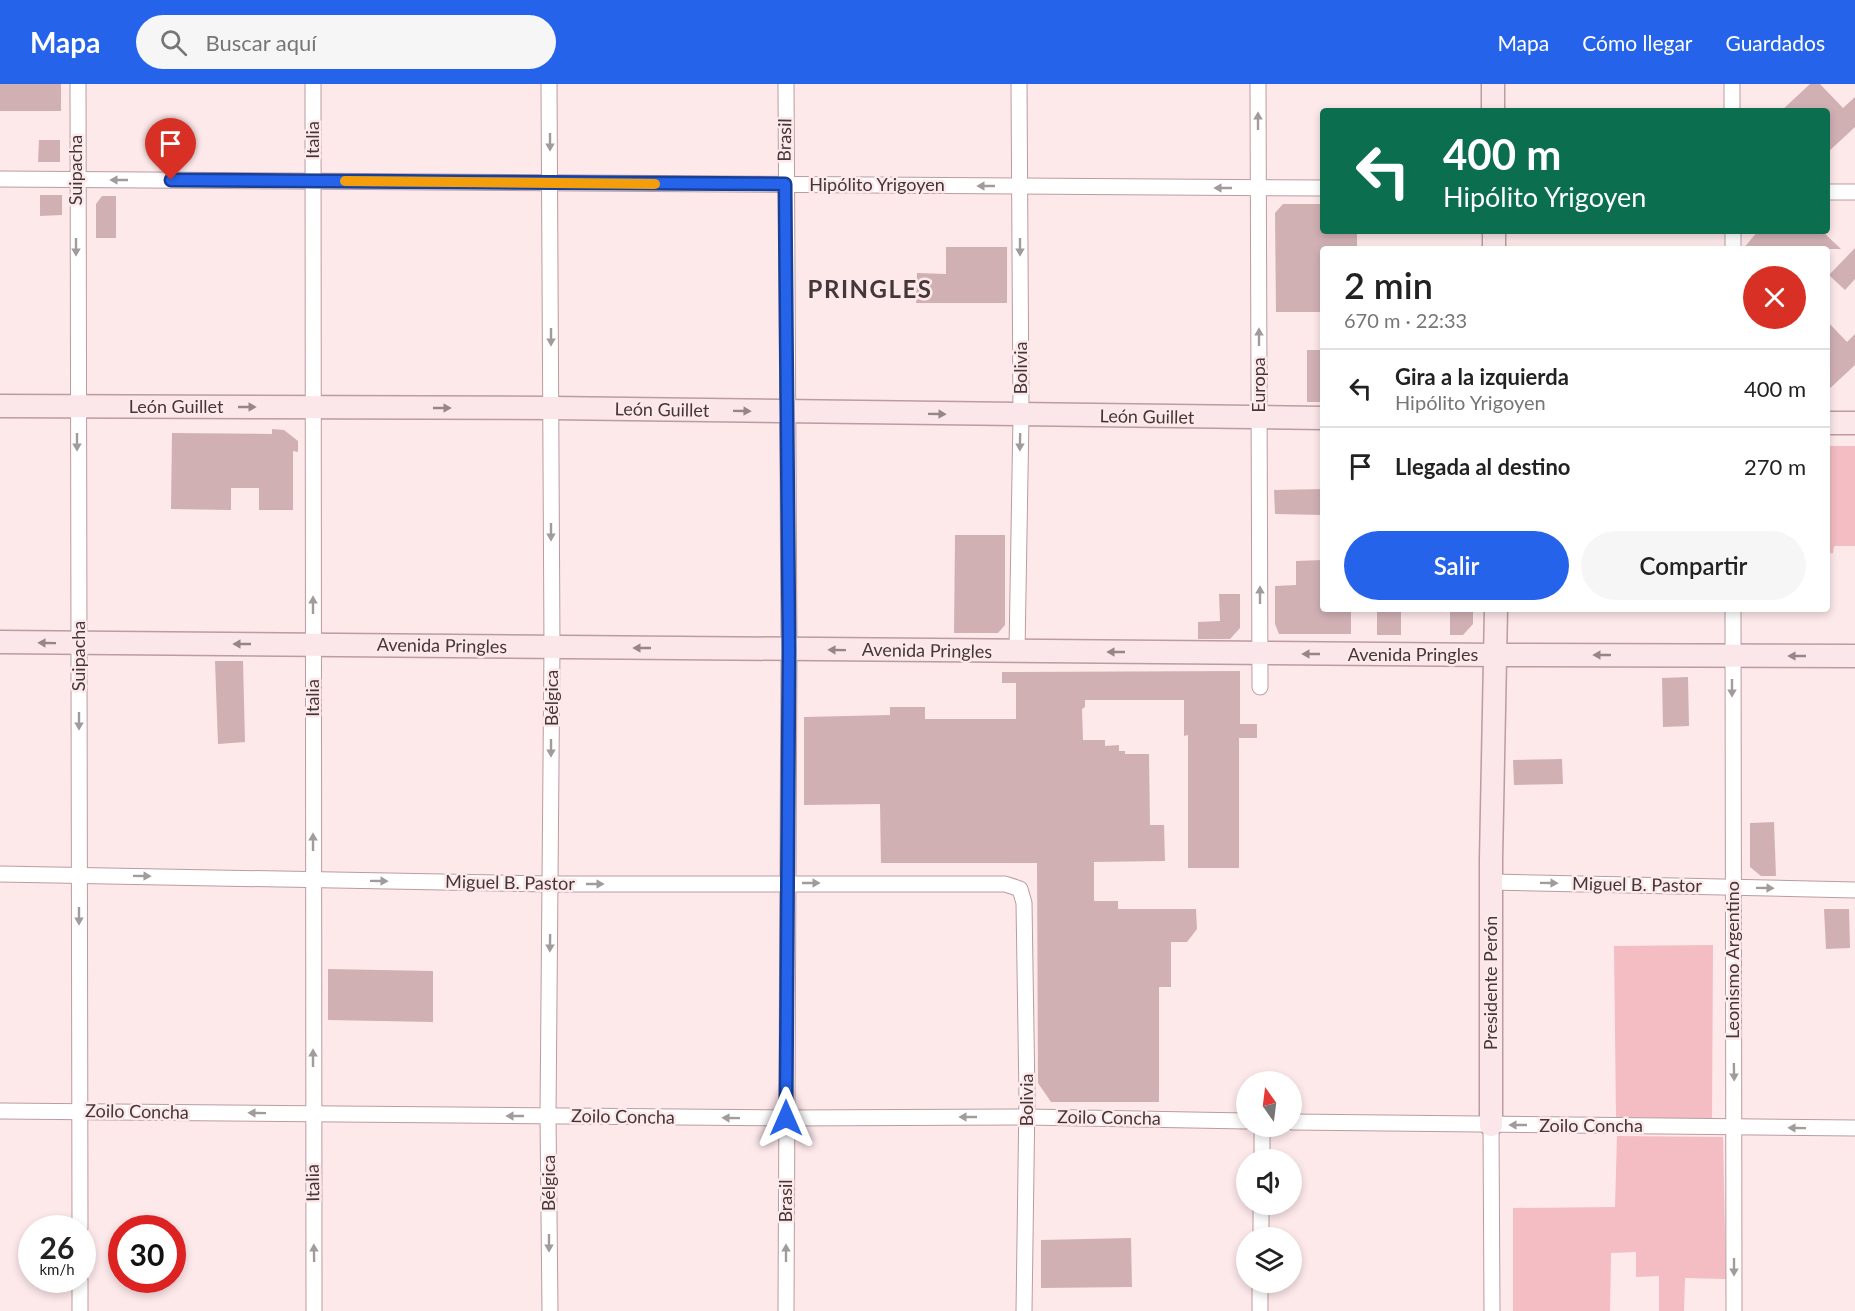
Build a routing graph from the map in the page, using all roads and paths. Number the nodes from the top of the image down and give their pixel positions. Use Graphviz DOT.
graph roads {
  1 [pos="78,84"];
  2 [pos="313,84"];
  3 [pos="549,84"];
  4 [pos="786,84"];
  5 [pos="1019,84"];
  6 [pos="1258,84"];
  7 [pos="1492,84"];
  8 [pos="1731,84"];
  9 [pos="1492,108"];
  10 [pos="1732,108"];
  11 [pos="0,179"];
  12 [pos="76,180"];
  13 [pos="313,181"];
  14 [pos="550,183"];
  15 [pos="785,184"];
  16 [pos="1020,186"];
  17 [pos="1258,188"];
  18 [pos="1320,188"];
  19 [pos="1830,192"];
  20 [pos="1855,192"];
  21 [pos="0,406"];
  22 [pos="77,406"];
  23 [pos="312,408"];
  24 [pos="551,408"];
  25 [pos="787,411"];
  26 [pos="1021,416"];
  27 [pos="1259,418"];
  28 [pos="1320,418"];
  29 [pos="1830,423"];
  30 [pos="1855,423"];
  31 [pos="1496,612"];
  32 [pos="1733,612"];
  33 [pos="0,642"];
  34 [pos="79,643"];
  35 [pos="313,644"];
  36 [pos="552,647"];
  37 [pos="789,649"];
  38 [pos="1017,651"];
  39 [pos="1260,653"];
  40 [pos="1496,655"];
  41 [pos="1732,656"];
  42 [pos="1855,656"];
  43 [pos="1260,687"];
  44 [pos="0,874"];
  45 [pos="79,875"];
  46 [pos="313,879"];
  47 [pos="1491,882"];
  48 [pos="787,883"];
  49 [pos="550,884"];
  50 [pos="1732,887"];
  51 [pos="1020,889"];
  52 [pos="1855,890"];
  53 [pos="0,1111"];
  54 [pos="80,1112"];
  55 [pos="312,1114"];
  56 [pos="548,1116"];
  57 [pos="1027,1117"];
  58 [pos="786,1118"];
  59 [pos="1236,1121"];
  60 [pos="1302,1122"];
  61 [pos="1491,1125"];
  62 [pos="1734,1127"];
  63 [pos="1855,1128"];
  64 [pos="80,1215"];
  65 [pos="80,1293"];
  66 [pos="1260,1293"];
  67 [pos="80,1311"];
  68 [pos="314,1311"];
  69 [pos="550,1311"];
  70 [pos="786,1311"];
  71 [pos="1024,1311"];
  72 [pos="1260,1311"];
  73 [pos="1492,1311"];
  74 [pos="1734,1311"];
  1 -- 12 [label="street, Suipacha"];
  2 -- 13 [label="street, Italia"];
  3 -- 14 [label="street, Bélgica, one-way"];
  4 -- 15 [label="street, Brasil"];
  5 -- 16 [label="street, Bolivia"];
  17 -- 6 [label="street, Europa, one-way"];
  7 -- 9 [label="main road"];
  8 -- 10 [label="street"];
  11 -- 12 [label="street, Hipólito Yrigoyen"];
  13 -- 12 [label="street, Hipólito Yrigoyen, one-way"];
  12 -- 22 [label="street, Suipacha, one-way"];
  13 -- 14 [label="street, Hipólito Yrigoyen"];
  13 -- 23 [label="street, Italia"];
  14 -- 15 [label="street, Hipólito Yrigoyen"];
  14 -- 24 [label="street, Bélgica, one-way"];
  16 -- 15 [label="street, Hipólito Yrigoyen, one-way"];
  15 -- 25 [label="street, Brasil"];
  17 -- 16 [label="street, Hipólito Yrigoyen, one-way"];
  16 -- 26 [label="street, Bolivia, one-way"];
  17 -- 18 [label="street, Hipólito Yrigoyen"];
  27 -- 17 [label="street, Europa, one-way"];
  19 -- 20 [label="street"];
  21 -- 22 [label="main road, León Guillet"];
  22 -- 23 [label="main road, León Guillet, one-way"];
  22 -- 34 [label="street, Suipacha, one-way"];
  23 -- 24 [label="main road, León Guillet, one-way"];
  35 -- 23 [label="street, Italia, one-way"];
  24 -- 25 [label="main road, León Guillet, one-way"];
  24 -- 36 [label="street, Bélgica, one-way"];
  25 -- 26 [label="main road, León Guillet, one-way"];
  25 -- 37 [label="street, Brasil"];
  26 -- 27 [label="main road, León Guillet"];
  26 -- 38 [label="street, Bolivia, one-way"];
  27 -- 28 [label="main road, León Guillet"];
  39 -- 27 [label="street, Europa, one-way"];
  29 -- 30 [label="main road"];
  31 -- 40 [label="main road, Presidente Perón"];
  32 -- 41 [label="street, Leonismo Argentino"];
  34 -- 33 [label="main road, Avenida Pringles, one-way"];
  35 -- 34 [label="main road, Avenida Pringles, one-way"];
  34 -- 45 [label="street, Suipacha, one-way"];
  35 -- 36 [label="main road, Avenida Pringles"];
  46 -- 35 [label="street, Italia, one-way"];
  37 -- 36 [label="main road, Avenida Pringles, one-way"];
  36 -- 49 [label="street, Bélgica, one-way"];
  38 -- 37 [label="main road, Avenida Pringles, one-way"];
  37 -- 48 [label="street, Brasil"];
  39 -- 38 [label="main road, Avenida Pringles, one-way"];
  40 -- 39 [label="main road, Avenida Pringles, one-way"];
  39 -- 43 [label="street, Europa"];
  41 -- 40 [label="main road, Avenida Pringles, one-way"];
  40 -- 47 [label="main road, Presidente Perón"];
  42 -- 41 [label="main road, Avenida Pringles, one-way"];
  41 -- 50 [label="street, Leonismo Argentino, one-way"];
  44 -- 45 [label="street, Miguel B. Pastor"];
  45 -- 46 [label="street, Miguel B. Pastor, one-way"];
  45 -- 54 [label="street, Suipacha, one-way"];
  46 -- 49 [label="street, Miguel B. Pastor, one-way"];
  55 -- 46 [label="street, Italia, one-way"];
  47 -- 50 [label="street, Miguel B. Pastor, one-way"];
  47 -- 61 [label="main road, Presidente Perón"];
  49 -- 48 [label="street, Miguel B. Pastor, one-way"];
  48 -- 51 [label="street, Miguel B. Pastor, one-way"];
  48 -- 58 [label="street, Brasil"];
  49 -- 56 [label="street, Bélgica, one-way"];
  50 -- 52 [label="street, Miguel B. Pastor, one-way"];
  50 -- 62 [label="street, Leonismo Argentino, one-way"];
  51 -- 57 [label="street, Bolivia"];
  53 -- 54 [label="street, Zoilo Concha"];
  55 -- 54 [label="street, Zoilo Concha, one-way"];
  54 -- 64 [label="street, Suipacha"];
  56 -- 55 [label="street, Zoilo Concha, one-way"];
  68 -- 55 [label="street, Italia, one-way"];
  58 -- 56 [label="street, Zoilo Concha, one-way"];
  56 -- 69 [label="street, Bélgica, one-way"];
  57 -- 58 [label="street, Zoilo Concha, one-way"];
  57 -- 59 [label="street, Zoilo Concha"];
  57 -- 71 [label="street, Bolivia"];
  70 -- 58 [label="street, Brasil, one-way"];
  60 -- 61 [label="street, Zoilo Concha"];
  62 -- 61 [label="street, Zoilo Concha, one-way"];
  61 -- 73 [label="street, Presidente Perón"];
  63 -- 62 [label="street, Zoilo Concha, one-way"];
  62 -- 74 [label="street, Leonismo Argentino, one-way"];
  65 -- 67 [label="street"];
  66 -- 72 [label="street"];
}
